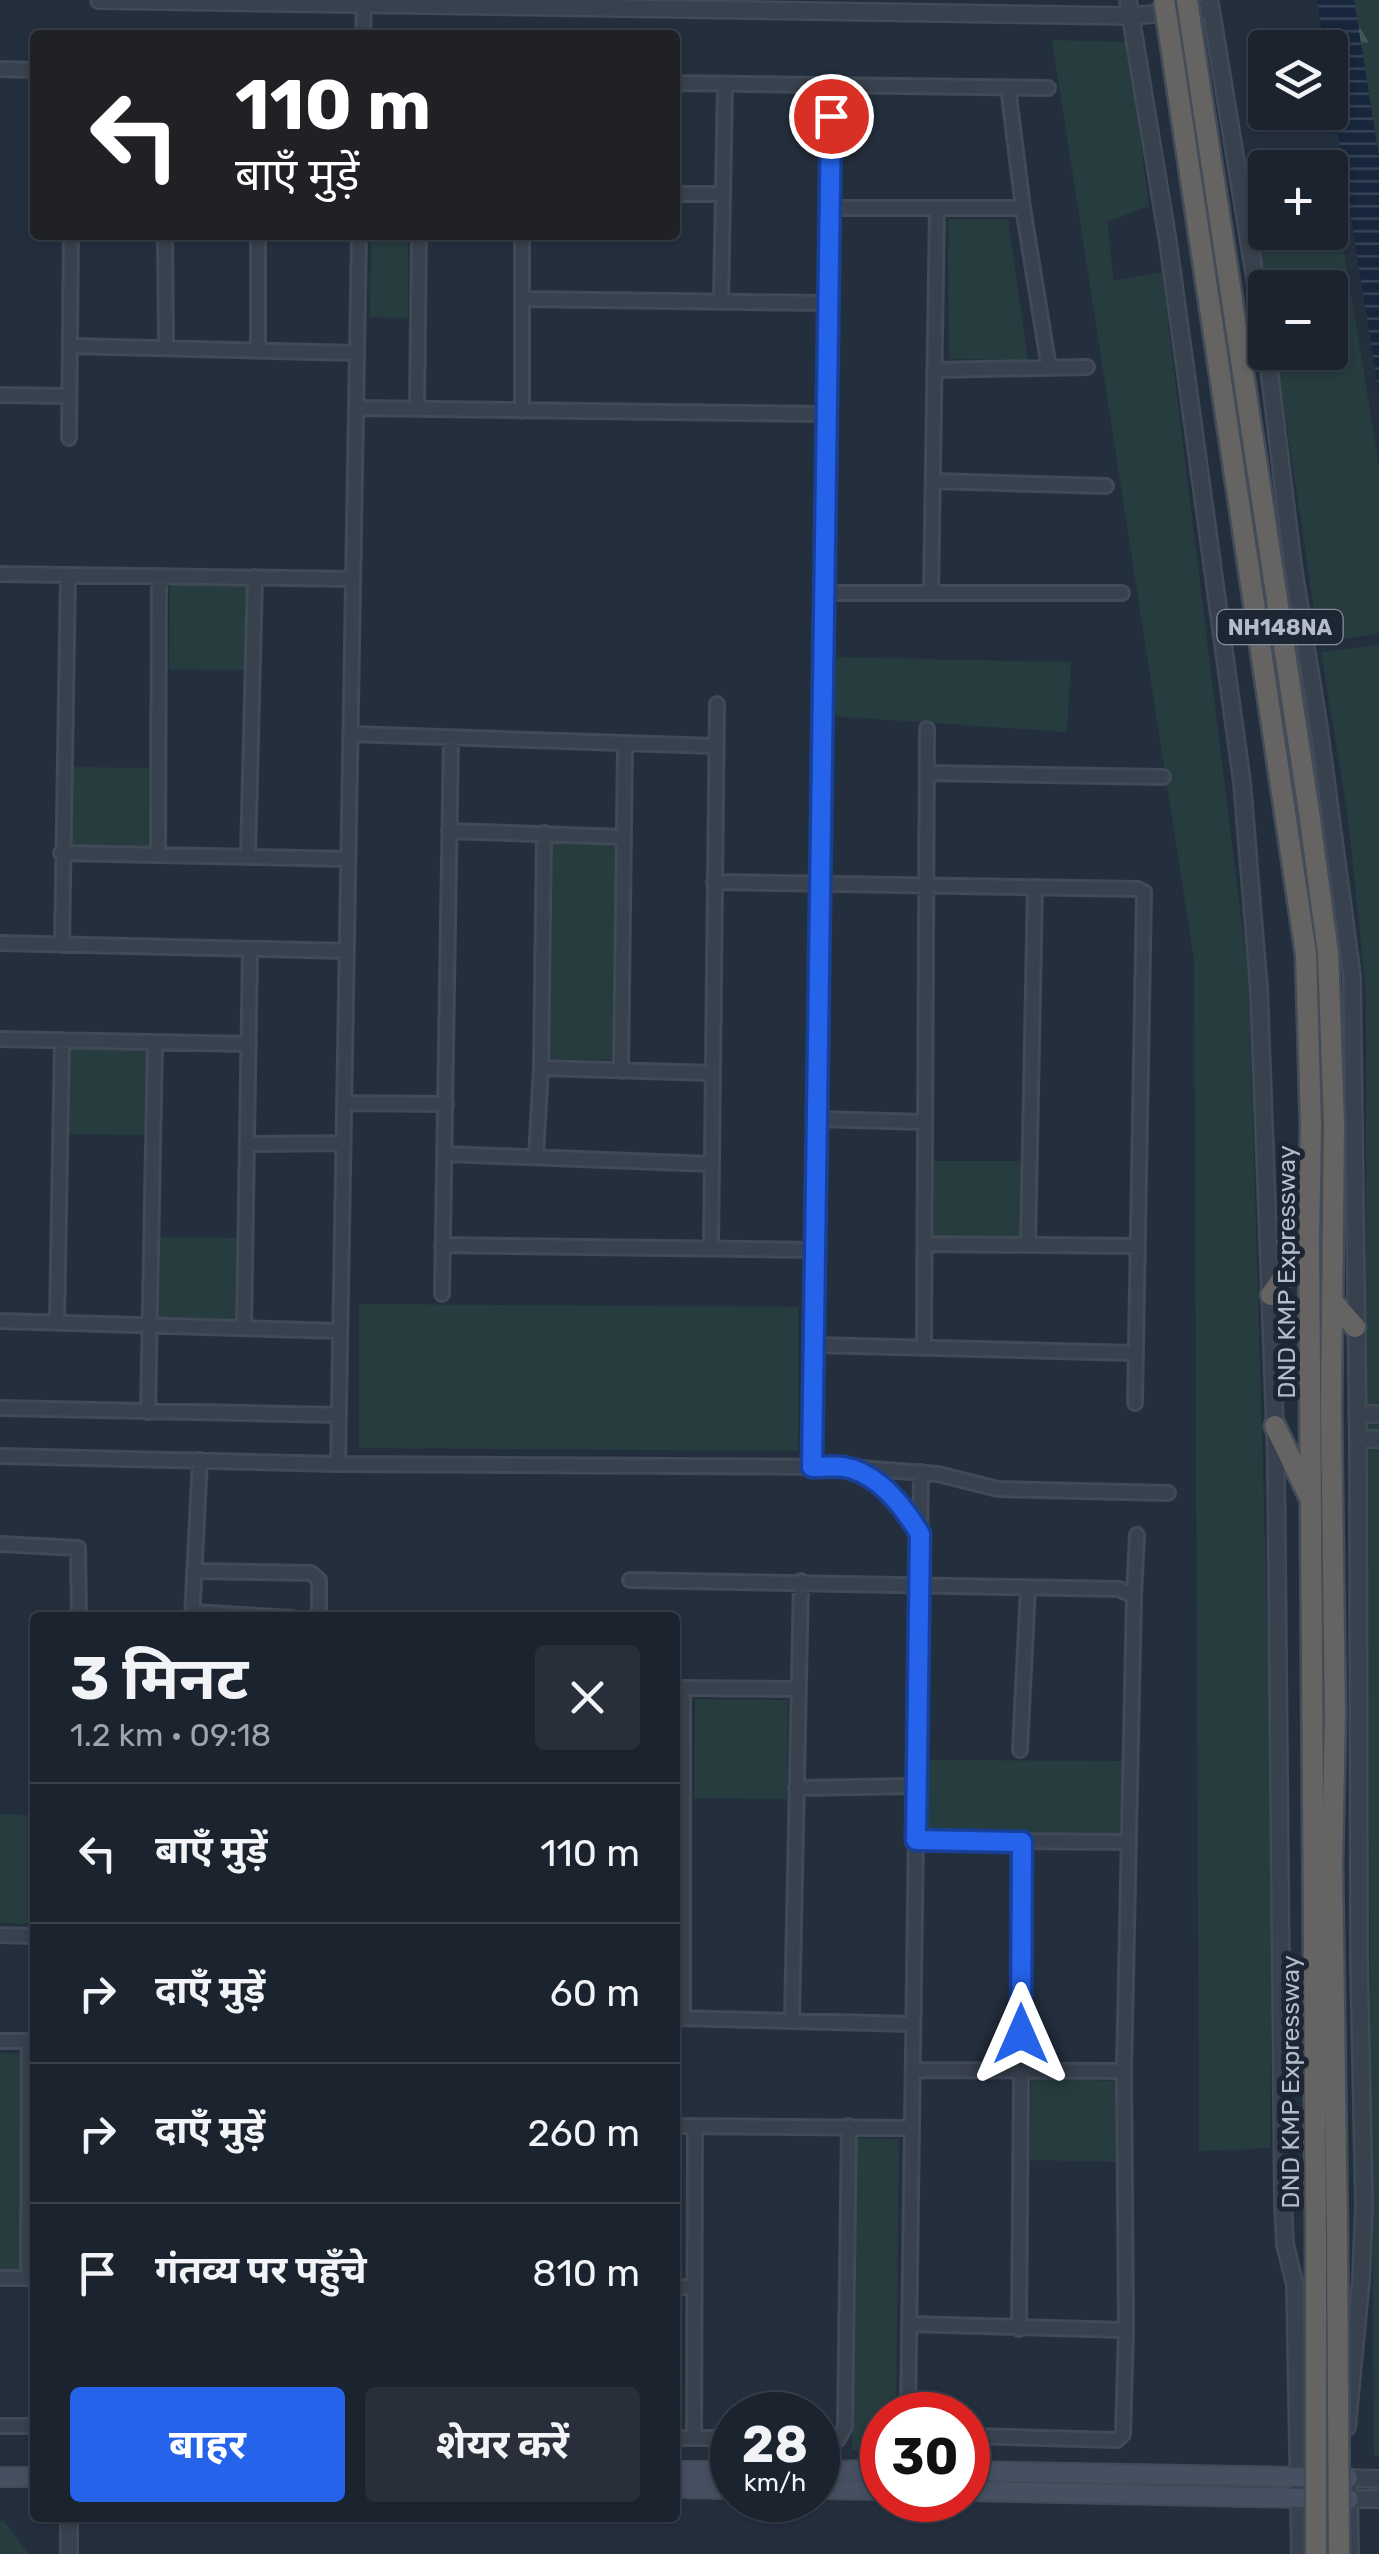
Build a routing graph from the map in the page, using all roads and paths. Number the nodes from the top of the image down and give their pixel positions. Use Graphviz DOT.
graph roads {
  1 [pos="99,0"];
  2 [pos="1164,0"];
  3 [pos="1187,0"];
  4 [pos="446,2"];
  5 [pos="548,3"];
  6 [pos="1210,4"];
  7 [pos="364,5"];
  8 [pos="1130,8"];
  9 [pos="363,30"];
  10 [pos="0,70"];
  11 [pos="30,70"];
  12 [pos="680,84"];
  13 [pos="725,84"];
  14 [pos="832,85"];
  15 [pos="1008,87"];
  16 [pos="1048,88"];
  17 [pos="680,194"];
  18 [pos="723,194"];
  19 [pos="829,208"];
  20 [pos="937,208"];
  21 [pos="1023,208"];
  22 [pos="71,240"];
  23 [pos="165,240"];
  24 [pos="258,240"];
  25 [pos="360,240"];
  26 [pos="420,240"];
  27 [pos="522,240"];
  28 [pos="1254,270"];
  29 [pos="522,299"];
  30 [pos="721,302"];
  31 [pos="828,304"];
  32 [pos="70,346"];
  33 [pos="166,348"];
  34 [pos="258,350"];
  35 [pos="358,353"];
  36 [pos="1088,367"];
  37 [pos="1049,368"];
  38 [pos="934,370"];
  39 [pos="1269,370"];
  40 [pos="0,395"];
  41 [pos="69,396"];
  42 [pos="356,408"];
  43 [pos="417,408"];
  44 [pos="522,411"];
  45 [pos="828,414"];
  46 [pos="69,438"];
  47 [pos="934,481"];
  48 [pos="1106,486"];
  49 [pos="0,574"];
  50 [pos="68,575"];
  51 [pos="159,576"];
  52 [pos="255,578"];
  53 [pos="354,579"];
  54 [pos="827,592"];
  55 [pos="931,593"];
  56 [pos="1122,593"];
  57 [pos="717,704"];
  58 [pos="927,729"];
  59 [pos="351,734"];
  60 [pos="450,738"];
  61 [pos="625,744"];
  62 [pos="716,746"];
  63 [pos="927,773"];
  64 [pos="1163,777"];
  65 [pos="449,832"];
  66 [pos="544,833"];
  67 [pos="624,837"];
  68 [pos="61,853"];
  69 [pos="158,856"];
  70 [pos="248,857"];
  71 [pos="348,859"];
  72 [pos="714,882"];
  73 [pos="820,884"];
  74 [pos="926,885"];
  75 [pos="1036,887"];
  76 [pos="0,944"];
  77 [pos="62,945"];
  78 [pos="250,949"];
  79 [pos="347,951"];
  80 [pos="0,1039"];
  81 [pos="62,1040"];
  82 [pos="155,1042"];
  83 [pos="248,1044"];
  84 [pos="541,1068"];
  85 [pos="620,1071"];
  86 [pos="713,1073"];
  87 [pos="344,1103"];
  88 [pos="446,1104"];
  89 [pos="816,1119"];
  90 [pos="925,1122"];
  91 [pos="344,1143"];
  92 [pos="247,1144"];
  93 [pos="446,1154"];
  94 [pos="536,1157"];
  95 [pos="712,1164"];
  96 [pos="1309,1239"];
  97 [pos="442,1244"];
  98 [pos="924,1244"];
  99 [pos="1028,1245"];
  100 [pos="1136,1246"];
  101 [pos="711,1248"];
  102 [pos="816,1250"];
  103 [pos="442,1294"];
  104 [pos="1270,1295"];
  105 [pos="1334,1302"];
  106 [pos="0,1320"];
  107 [pos="57,1322"];
  108 [pos="150,1325"];
  109 [pos="244,1328"];
  110 [pos="1355,1328"];
  111 [pos="340,1331"];
  112 [pos="814,1345"];
  113 [pos="924,1348"];
  114 [pos="1135,1353"];
  115 [pos="1135,1403"];
  116 [pos="0,1408"];
  117 [pos="148,1412"];
  118 [pos="1358,1414"];
  119 [pos="1379,1414"];
  120 [pos="339,1415"];
  121 [pos="1275,1426"];
  122 [pos="1358,1439"];
  123 [pos="1379,1439"];
  124 [pos="0,1456"];
  125 [pos="200,1460"];
  126 [pos="338,1464"];
  127 [pos="812,1467"];
  128 [pos="846,1468"];
  129 [pos="921,1472"];
  130 [pos="1168,1493"];
  131 [pos="1311,1500"];
  132 [pos="920,1534"];
  133 [pos="1137,1535"];
  134 [pos="0,1544"];
  135 [pos="194,1572"];
  136 [pos="630,1580"];
  137 [pos="802,1581"];
  138 [pos="919,1586"];
  139 [pos="1028,1587"];
  140 [pos="1134,1596"];
  141 [pos="79,1612"];
  142 [pos="192,1612"];
  143 [pos="319,1612"];
  144 [pos="680,1688"];
  145 [pos="797,1688"];
  146 [pos="1020,1750"];
  147 [pos="917,1786"];
  148 [pos="796,1788"];
  149 [pos="916,1840"];
  150 [pos="1022,1842"];
  151 [pos="1127,1842"];
  152 [pos="0,1935"];
  153 [pos="30,1936"];
  154 [pos="680,2018"];
  155 [pos="792,2021"];
  156 [pos="914,2024"];
  157 [pos="0,2040"];
  158 [pos="30,2041"];
  159 [pos="913,2070"];
  160 [pos="1124,2071"];
  161 [pos="1021,2072"];
  162 [pos="680,2126"];
  163 [pos="695,2126"];
  164 [pos="848,2126"];
  165 [pos="912,2128"];
  166 [pos="1327,2231"];
  167 [pos="0,2278"];
  168 [pos="30,2278"];
  169 [pos="680,2287"];
  170 [pos="694,2287"];
  171 [pos="910,2324"];
  172 [pos="1019,2329"];
  173 [pos="1126,2330"];
  174 [pos="909,2392"];
  175 [pos="0,2426"];
  176 [pos="30,2426"];
  177 [pos="840,2436"];
  178 [pos="990,2436"];
  179 [pos="680,2438"];
  180 [pos="694,2438"];
  181 [pos="710,2438"];
  182 [pos="0,2465"];
  183 [pos="30,2465"];
  184 [pos="710,2471"];
  185 [pos="990,2471"];
  186 [pos="680,2472"];
  187 [pos="0,2477"];
  188 [pos="30,2477"];
  189 [pos="1299,2478"];
  190 [pos="1348,2478"];
  191 [pos="1379,2479"];
  192 [pos="680,2488"];
  193 [pos="710,2488"];
  194 [pos="990,2491"];
  195 [pos="1299,2498"];
  196 [pos="1349,2499"];
  197 [pos="1379,2500"];
  198 [pos="69,2522"];
  199 [pos="68,2554"];
  200 [pos="1300,2554"];
  201 [pos="1316,2554"];
  202 [pos="1339,2554"];
  203 [pos="1350,2554"];
  1 -- 7 [label="street"];
  2 -- 96 [label="highway, DND KMP Expressway / NH148NA, bridge"];
  3 -- 105 [label="highway, DND KMP Expressway / NH148NA, bridge"];
  4 -- 5 [label="street"];
  4 -- 7 [label="street"];
  5 -- 8 [label="street"];
  6 -- 8 [label="street"];
  6 -- 28 [label="street"];
  7 -- 9 [label="street"];
  8 -- 104 [label="street"];
  10 -- 11 [label="street"];
  12 -- 13 [label="street"];
  13 -- 14 [label="street"];
  13 -- 18 [label="street"];
  14 -- 15 [label="street"];
  14 -- 19 [label="street"];
  15 -- 16 [label="street"];
  15 -- 21 [label="street"];
  17 -- 18 [label="street"];
  18 -- 30 [label="street"];
  19 -- 20 [label="street"];
  19 -- 31 [label="street"];
  20 -- 21 [label="street"];
  20 -- 38 [label="street"];
  21 -- 37 [label="street"];
  22 -- 32 [label="street"];
  23 -- 33 [label="street"];
  24 -- 34 [label="street"];
  25 -- 35 [label="street"];
  26 -- 43 [label="street"];
  27 -- 29 [label="street"];
  29 -- 30 [label="street"];
  29 -- 44 [label="street"];
  30 -- 31 [label="street"];
  31 -- 45 [label="street"];
  32 -- 33 [label="street"];
  32 -- 41 [label="street"];
  33 -- 34 [label="street"];
  34 -- 35 [label="street"];
  35 -- 42 [label="street"];
  36 -- 37 [label="street"];
  37 -- 38 [label="street"];
  38 -- 47 [label="street"];
  39 -- 110 [label="street"];
  40 -- 41 [label="street"];
  41 -- 46 [label="street"];
  42 -- 43 [label="street"];
  42 -- 53 [label="street"];
  43 -- 44 [label="street"];
  44 -- 45 [label="street"];
  45 -- 54 [label="street"];
  47 -- 48 [label="street"];
  47 -- 55 [label="street"];
  49 -- 50 [label="street"];
  50 -- 51 [label="street"];
  50 -- 68 [label="street"];
  51 -- 52 [label="street"];
  51 -- 69 [label="street"];
  52 -- 53 [label="street"];
  52 -- 70 [label="street"];
  53 -- 59 [label="street"];
  54 -- 55 [label="street"];
  54 -- 73 [label="street"];
  55 -- 56 [label="street"];
  57 -- 62 [label="street"];
  58 -- 63 [label="street"];
  59 -- 60 [label="street"];
  59 -- 71 [label="street"];
  60 -- 61 [label="street"];
  60 -- 65 [label="street"];
  61 -- 62 [label="street"];
  61 -- 67 [label="street"];
  62 -- 72 [label="street"];
  63 -- 64 [label="street"];
  63 -- 74 [label="street"];
  65 -- 66 [label="street"];
  65 -- 88 [label="street"];
  66 -- 67 [label="street"];
  66 -- 84 [label="street"];
  67 -- 85 [label="street"];
  68 -- 69 [label="street"];
  68 -- 77 [label="street"];
  69 -- 70 [label="street"];
  70 -- 71 [label="street"];
  71 -- 79 [label="street"];
  72 -- 73 [label="street"];
  72 -- 86 [label="street"];
  73 -- 74 [label="street"];
  73 -- 89 [label="street"];
  74 -- 75 [label="street"];
  74 -- 90 [label="street"];
  75 -- 99 [label="street"];
  75 -- 100 [label="street"];
  76 -- 77 [label="street"];
  77 -- 78 [label="street"];
  78 -- 79 [label="street"];
  78 -- 83 [label="street"];
  79 -- 87 [label="street"];
  80 -- 81 [label="street"];
  81 -- 82 [label="street"];
  81 -- 107 [label="street"];
  82 -- 83 [label="street"];
  82 -- 108 [label="street"];
  83 -- 92 [label="street"];
  84 -- 85 [label="street"];
  84 -- 94 [label="street"];
  85 -- 86 [label="street"];
  86 -- 95 [label="street"];
  87 -- 88 [label="street"];
  87 -- 91 [label="street"];
  88 -- 93 [label="street"];
  89 -- 90 [label="street"];
  89 -- 102 [label="street"];
  90 -- 98 [label="street"];
  91 -- 92 [label="street"];
  91 -- 111 [label="street"];
  92 -- 109 [label="street"];
  93 -- 94 [label="street"];
  93 -- 97 [label="street"];
  94 -- 95 [label="street"];
  95 -- 101 [label="street"];
  96 -- 104 [label="highway"];
  96 -- 131 [label="highway, DND KMP Expressway / NH148NA"];
  97 -- 101 [label="street"];
  97 -- 103 [label="street"];
  98 -- 99 [label="street"];
  98 -- 113 [label="street"];
  99 -- 100 [label="street"];
  100 -- 114 [label="street"];
  101 -- 102 [label="street"];
  102 -- 112 [label="street"];
  104 -- 121 [label="street"];
  105 -- 110 [label="highway"];
  105 -- 166 [label="highway, DND KMP Expressway / NH148NA"];
  106 -- 107 [label="street"];
  107 -- 108 [label="street"];
  108 -- 109 [label="street"];
  108 -- 117 [label="street"];
  109 -- 111 [label="street"];
  110 -- 118 [label="street"];
  111 -- 120 [label="street"];
  112 -- 113 [label="street"];
  112 -- 127 [label="street"];
  113 -- 114 [label="street"];
  114 -- 115 [label="street"];
  116 -- 117 [label="street"];
  117 -- 120 [label="street"];
  118 -- 119 [label="street"];
  118 -- 122 [label="street"];
  120 -- 126 [label="street"];
  121 -- 131 [label="highway"];
  121 -- 189 [label="street"];
  122 -- 123 [label="street"];
  122 -- 190 [label="street"];
  124 -- 125 [label="street"];
  125 -- 126 [label="street"];
  125 -- 135 [label="street"];
  126 -- 127 [label="street"];
  127 -- 128 [label="street"];
  128 -- 129 [label="street"];
  128 -- 132 [label="street"];
  129 -- 130 [label="street"];
  129 -- 132 [label="street"];
  131 -- 166 [label="highway, DND KMP Expressway / NH148NA"];
  132 -- 138 [label="street"];
  133 -- 140 [label="street"];
  134 -- 141 [label="street"];
  135 -- 142 [label="street"];
  135 -- 143 [label="street"];
  136 -- 137 [label="street"];
  137 -- 138 [label="street"];
  137 -- 145 [label="street"];
  138 -- 139 [label="street"];
  138 -- 147 [label="street"];
  139 -- 140 [label="street"];
  139 -- 146 [label="street"];
  140 -- 151 [label="street"];
  144 -- 145 [label="street"];
  145 -- 148 [label="street"];
  147 -- 148 [label="street"];
  147 -- 149 [label="street"];
  148 -- 155 [label="street"];
  149 -- 150 [label="street"];
  149 -- 156 [label="street"];
  150 -- 151 [label="street"];
  150 -- 161 [label="street"];
  151 -- 160 [label="street"];
  152 -- 153 [label="street"];
  154 -- 155 [label="street"];
  155 -- 156 [label="street"];
  156 -- 159 [label="street"];
  157 -- 158 [label="street"];
  159 -- 161 [label="street"];
  159 -- 165 [label="street"];
  160 -- 161 [label="street"];
  160 -- 173 [label="street"];
  161 -- 172 [label="street"];
  162 -- 163 [label="street"];
  163 -- 164 [label="street"];
  163 -- 170 [label="street"];
  164 -- 165 [label="street"];
  164 -- 177 [label="street"];
  165 -- 171 [label="street"];
  166 -- 201 [label="highway, DND KMP Expressway / NH148NA, bridge"];
  166 -- 202 [label="highway, DND KMP Expressway / NH148NA, bridge"];
  167 -- 168 [label="street"];
  169 -- 170 [label="street"];
  170 -- 180 [label="street"];
  171 -- 172 [label="street"];
  171 -- 174 [label="street"];
  172 -- 173 [label="street"];
  173 -- 178 [label="street"];
  175 -- 176 [label="street"];
  179 -- 180 [label="street"];
  180 -- 181 [label="street"];
  182 -- 183 [label="main road"];
  184 -- 186 [label="main road"];
  185 -- 189 [label="main road"];
  187 -- 188 [label="main road"];
  189 -- 190 [label="main road"];
  189 -- 195 [label="street"];
  190 -- 191 [label="street"];
  190 -- 196 [label="street"];
  192 -- 193 [label="main road"];
  194 -- 195 [label="main road"];
  195 -- 196 [label="main road"];
  195 -- 200 [label="street"];
  196 -- 197 [label="street"];
  196 -- 203 [label="street"];
  198 -- 199 [label="street"];
}
